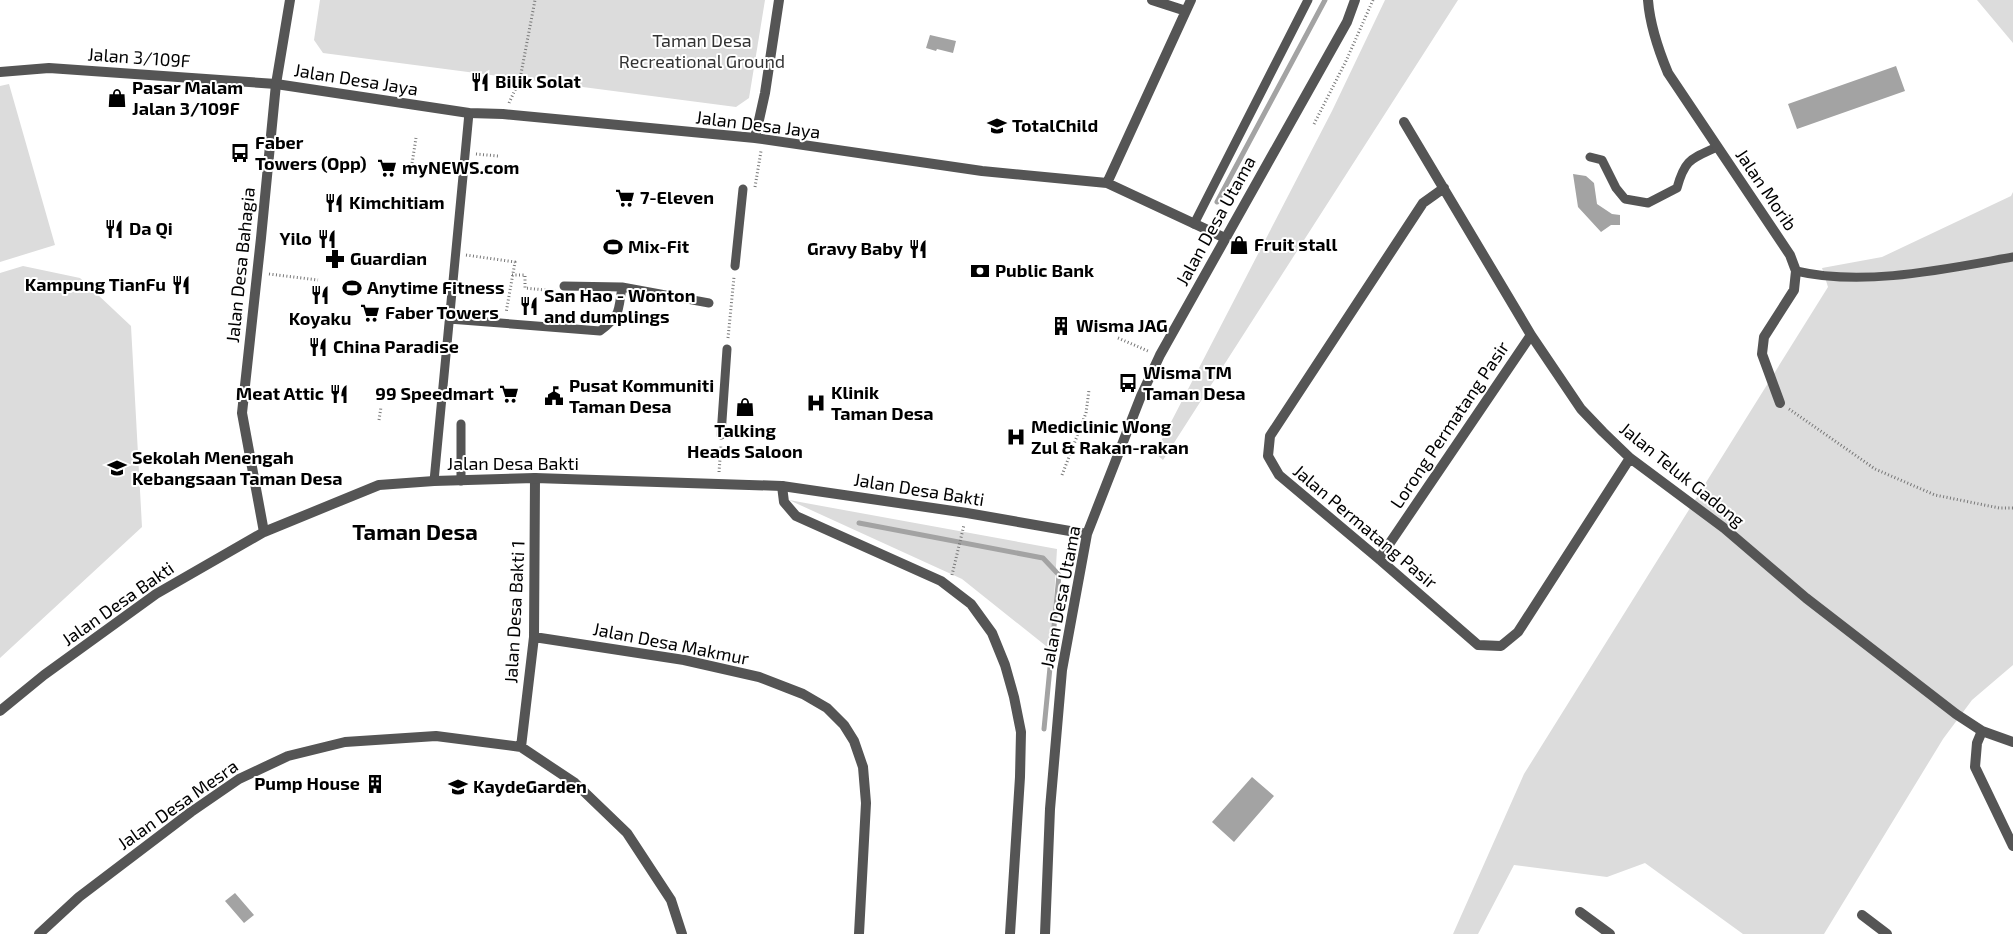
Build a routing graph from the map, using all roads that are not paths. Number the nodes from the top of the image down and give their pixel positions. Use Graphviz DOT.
graph roads {
  1 [pos="290,0"];
  2 [pos="779,0"];
  3 [pos="1152,0"];
  4 [pos="1191,0"];
  5 [pos="1308,0"];
  6 [pos="1355,0"];
  7 [pos="1648,0"];
  8 [pos="1186,11"];
  9 [pos="0,72"];
  10 [pos="276,84"];
  11 [pos="469,113"];
  12 [pos="1404,122"];
  13 [pos="759,139"];
  14 [pos="1717,147"];
  15 [pos="1590,157"];
  16 [pos="1107,183"];
  17 [pos="1444,188"];
  18 [pos="743,189"];
  19 [pos="1194,224"];
  20 [pos="1225,238"];
  21 [pos="2013,257"];
  22 [pos="735,266"];
  23 [pos="1796,271"];
  24 [pos="564,286"];
  25 [pos="622,287"];
  26 [pos="709,303"];
  27 [pos="449,319"];
  28 [pos="1532,335"];
  29 [pos="727,349"];
  30 [pos="1780,403"];
  31 [pos="461,424"];
  32 [pos="721,435"];
  33 [pos="1630,458"];
  34 [pos="535,478"];
  35 [pos="434,481"];
  36 [pos="461,481"];
  37 [pos="782,486"];
  38 [pos="264,532"];
  39 [pos="1087,534"];
  40 [pos="1379,559"];
  41 [pos="534,637"];
  42 [pos="0,711"];
  43 [pos="1982,731"];
  44 [pos="2013,742"];
  45 [pos="522,747"];
  46 [pos="2013,846"];
  47 [pos="1580,912"];
  48 [pos="1862,915"];
  49 [pos="39,934"];
  50 [pos="682,934"];
  51 [pos="859,934"];
  52 [pos="1010,934"];
  53 [pos="1045,934"];
  54 [pos="1610,934"];
  55 [pos="1887,934"];
  1 -- 10 [label="street, Jalan Desa Bahagia"];
  2 -- 13 [label="street"];
  3 -- 8 [label="street"];
  4 -- 8 [label="street"];
  5 -- 19 [label="lane, Jalan Desa Utama"];
  6 -- 20 [label="street, Jalan Desa Utama"];
  7 -- 14 [label="street, Jalan Morib"];
  8 -- 16 [label="street"];
  9 -- 10 [label="street, Jalan 3/109F"];
  10 -- 11 [label="street, Jalan Desa Jaya"];
  10 -- 38 [label="street, Jalan Desa Bahagia"];
  11 -- 13 [label="street, Jalan Desa Jaya"];
  11 -- 27 [label="lane"];
  12 -- 17 [label="street, Jalan Teluk Gadong"];
  13 -- 16 [label="street, Jalan Desa Jaya"];
  14 -- 15 [label="lane"];
  14 -- 23 [label="street, Jalan Morib"];
  16 -- 19 [label="street, Jalan Desa Jaya"];
  17 -- 28 [label="street, Jalan Teluk Gadong"];
  17 -- 40 [label="street, Jalan Permatang Pasir"];
  18 -- 22 [label="lane"];
  19 -- 20 [label="street, Jalan Desa Jaya"];
  20 -- 39 [label="street, Jalan Desa Utama"];
  21 -- 23 [label="lane"];
  23 -- 30 [label="street"];
  24 -- 25 [label="lane"];
  25 -- 26 [label="lane"];
  25 -- 27 [label="lane"];
  27 -- 35 [label="lane"];
  28 -- 33 [label="street, Jalan Teluk Gadong"];
  28 -- 40 [label="street, Lorong Permatang Pasir"];
  29 -- 32 [label="lane"];
  31 -- 36 [label="lane"];
  33 -- 40 [label="street, Jalan Permatang Pasir"];
  33 -- 43 [label="street, Jalan Teluk Gadong"];
  34 -- 36 [label="street, Jalan Desa Bakti"];
  34 -- 37 [label="street, Jalan Desa Bakti"];
  34 -- 41 [label="street, Jalan Desa Bakti 1"];
  35 -- 36 [label="street, Jalan Desa Bakti"];
  35 -- 38 [label="street, Jalan Desa Bakti"];
  37 -- 39 [label="street, Jalan Desa Bakti"];
  37 -- 52 [label="street"];
  38 -- 42 [label="street, Jalan Desa Bakti"];
  39 -- 53 [label="street, Jalan Desa Utama"];
  41 -- 45 [label="street, Jalan Desa Bakti 1"];
  41 -- 51 [label="street, Jalan Desa Makmur"];
  43 -- 44 [label="street, Jalan Teluk Gadong"];
  43 -- 46 [label="street"];
  45 -- 49 [label="street, Jalan Desa Mesra"];
  45 -- 50 [label="street, Jalan Desa Mesra"];
  47 -- 54 [label="street"];
  48 -- 55 [label="street"];
}
